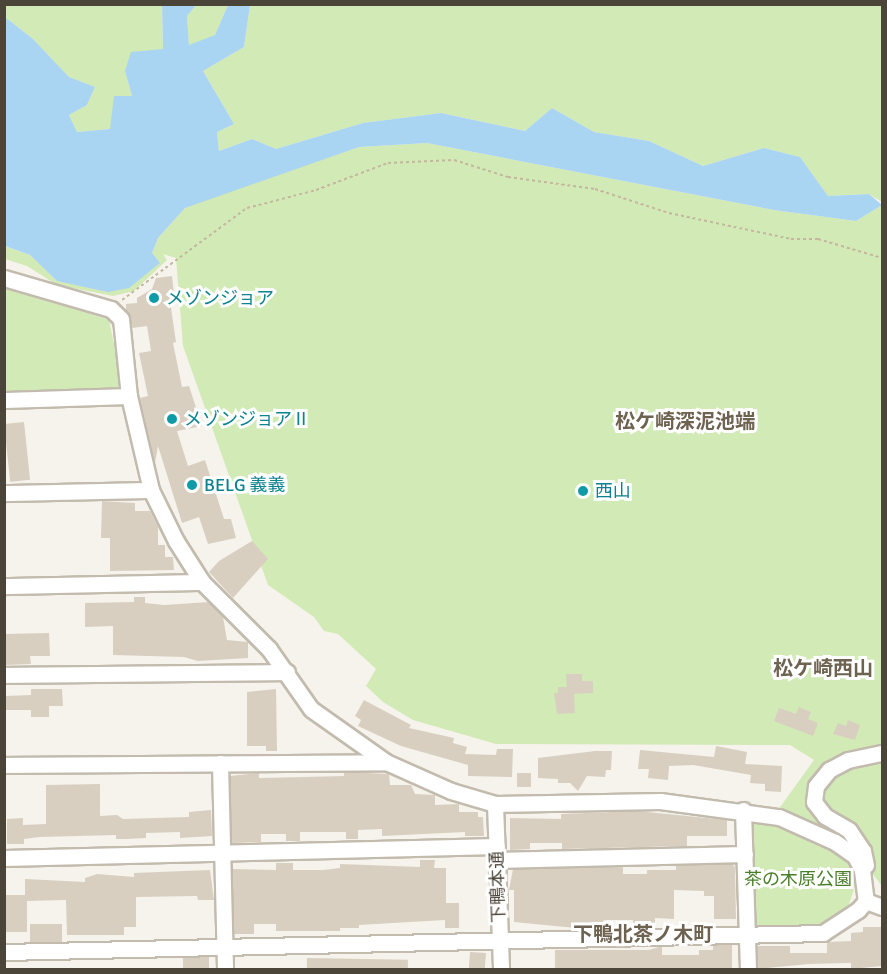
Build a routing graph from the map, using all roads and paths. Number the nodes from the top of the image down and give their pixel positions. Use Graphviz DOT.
graph roads {
  1 [pos="882,258"];
  2 [pos="4,278"];
  3 [pos="111,309"];
  4 [pos="129,396"];
  5 [pos="4,400"];
  6 [pos="151,490"];
  7 [pos="4,493"];
  8 [pos="202,582"];
  9 [pos="4,586"];
  10 [pos="287,672"];
  11 [pos="4,675"];
  12 [pos="882,753"];
  13 [pos="386,762"];
  14 [pos="220,763"];
  15 [pos="4,765"];
  16 [pos="495,804"];
  17 [pos="743,810"];
  18 [pos="220,852"];
  19 [pos="497,853"];
  20 [pos="745,854"];
  21 [pos="4,858"];
  22 [pos="862,870"];
  23 [pos="867,901"];
  24 [pos="882,906"];
  25 [pos="747,933"];
  26 [pos="500,940"];
  27 [pos="225,946"];
  28 [pos="4,952"];
  29 [pos="225,969"];
  30 [pos="501,969"];
  31 [pos="748,969"];
  1 -- 3 [label="path"];
  2 -- 3 [label="street"];
  3 -- 4 [label="street"];
  4 -- 5 [label="street"];
  4 -- 6 [label="street"];
  6 -- 7 [label="street"];
  6 -- 8 [label="street"];
  8 -- 9 [label="street"];
  8 -- 10 [label="street"];
  10 -- 11 [label="street"];
  10 -- 13 [label="street"];
  12 -- 22 [label="street"];
  13 -- 14 [label="street"];
  13 -- 16 [label="street"];
  14 -- 15 [label="street"];
  14 -- 18 [label="street"];
  16 -- 17 [label="street"];
  16 -- 19 [label="street, 下鴨本通"];
  17 -- 20 [label="street"];
  17 -- 22 [label="street"];
  18 -- 19 [label="street"];
  18 -- 21 [label="street"];
  18 -- 27 [label="street"];
  19 -- 20 [label="street"];
  19 -- 26 [label="street, 下鴨本通"];
  20 -- 25 [label="street"];
  22 -- 23 [label="street"];
  23 -- 24 [label="street"];
  23 -- 25 [label="street"];
  25 -- 26 [label="street"];
  25 -- 31 [label="street"];
  26 -- 27 [label="street"];
  26 -- 30 [label="street, 下鴨本通"];
  27 -- 28 [label="street"];
  27 -- 29 [label="street"];
}
